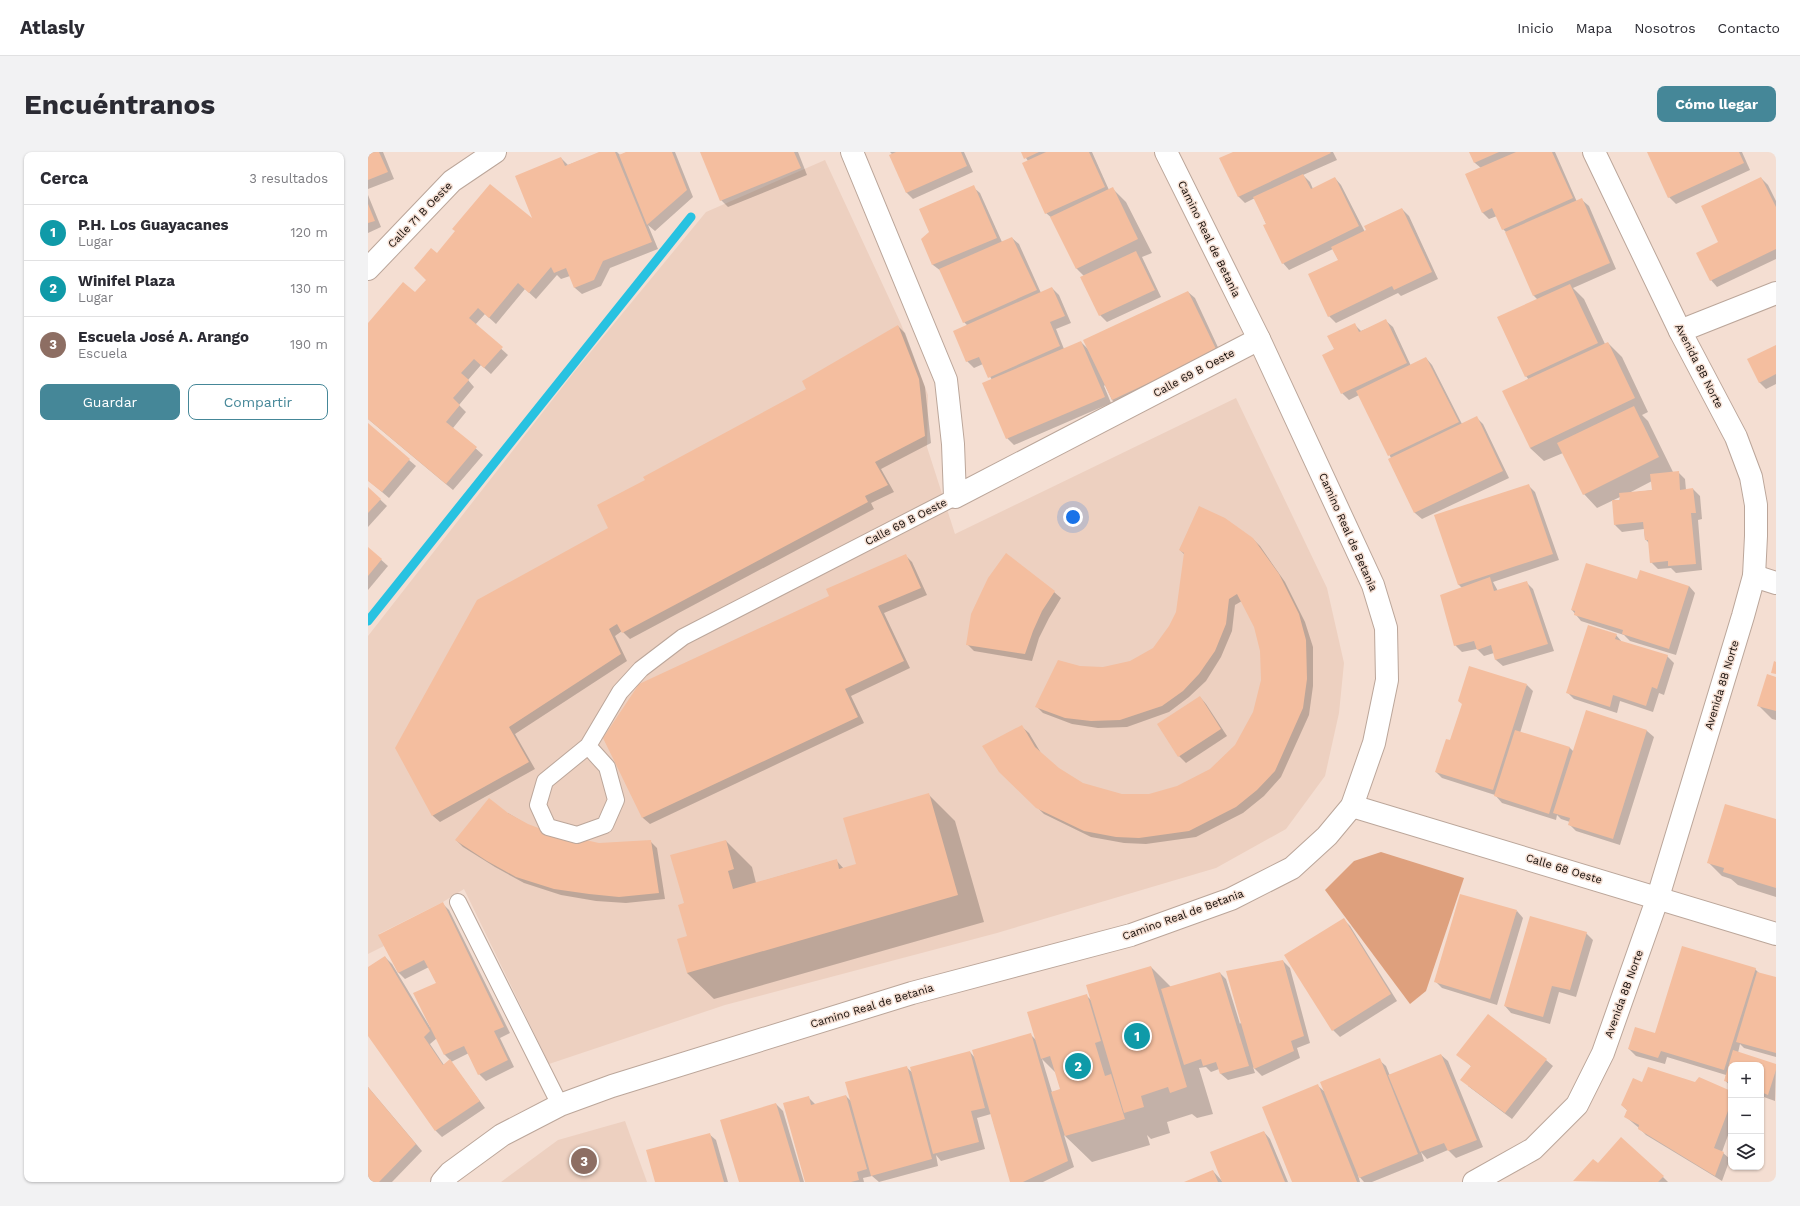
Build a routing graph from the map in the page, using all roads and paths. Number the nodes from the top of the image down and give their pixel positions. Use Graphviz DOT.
graph roads {
  1 [pos="496,152"];
  2 [pos="852,152"];
  3 [pos="1166,152"];
  4 [pos="1594,152"];
  5 [pos="368,269"];
  6 [pos="1776,293"];
  7 [pos="1680,330"];
  8 [pos="1259,339"];
  9 [pos="955,497"];
  10 [pos="1754,576"];
  11 [pos="1776,583"];
  12 [pos="588,746"];
  13 [pos="1352,806"];
  14 [pos="1658,897"];
  15 [pos="458,902"];
  16 [pos="1776,934"];
  17 [pos="560,1105"];
  18 [pos="442,1182"];
  19 [pos="1474,1182"];
  1 -- 5 [label="street, Calle 71 B Oeste"];
  2 -- 9 [label="street"];
  3 -- 8 [label="street, Camino Real de Betania"];
  4 -- 7 [label="street, Avenida 8B Norte"];
  6 -- 7 [label="street"];
  7 -- 10 [label="street, Avenida 8B Norte"];
  8 -- 9 [label="street, Calle 69 B Oeste"];
  8 -- 13 [label="street, Camino Real de Betania"];
  9 -- 12 [label="lane, Calle 69 B Oeste"];
  10 -- 11 [label="street"];
  10 -- 14 [label="street, Avenida 8B Norte"];
  12 -- 12 [label="lane, Calle 69 B Oeste"];
  13 -- 14 [label="street, Calle 68 Oeste"];
  13 -- 17 [label="street, Camino Real de Betania"];
  14 -- 16 [label="street, Calle 68 Oeste"];
  14 -- 19 [label="street, Avenida 8B Norte"];
  15 -- 17 [label="lane"];
  17 -- 18 [label="street, Camino Real de Betania"];
}
